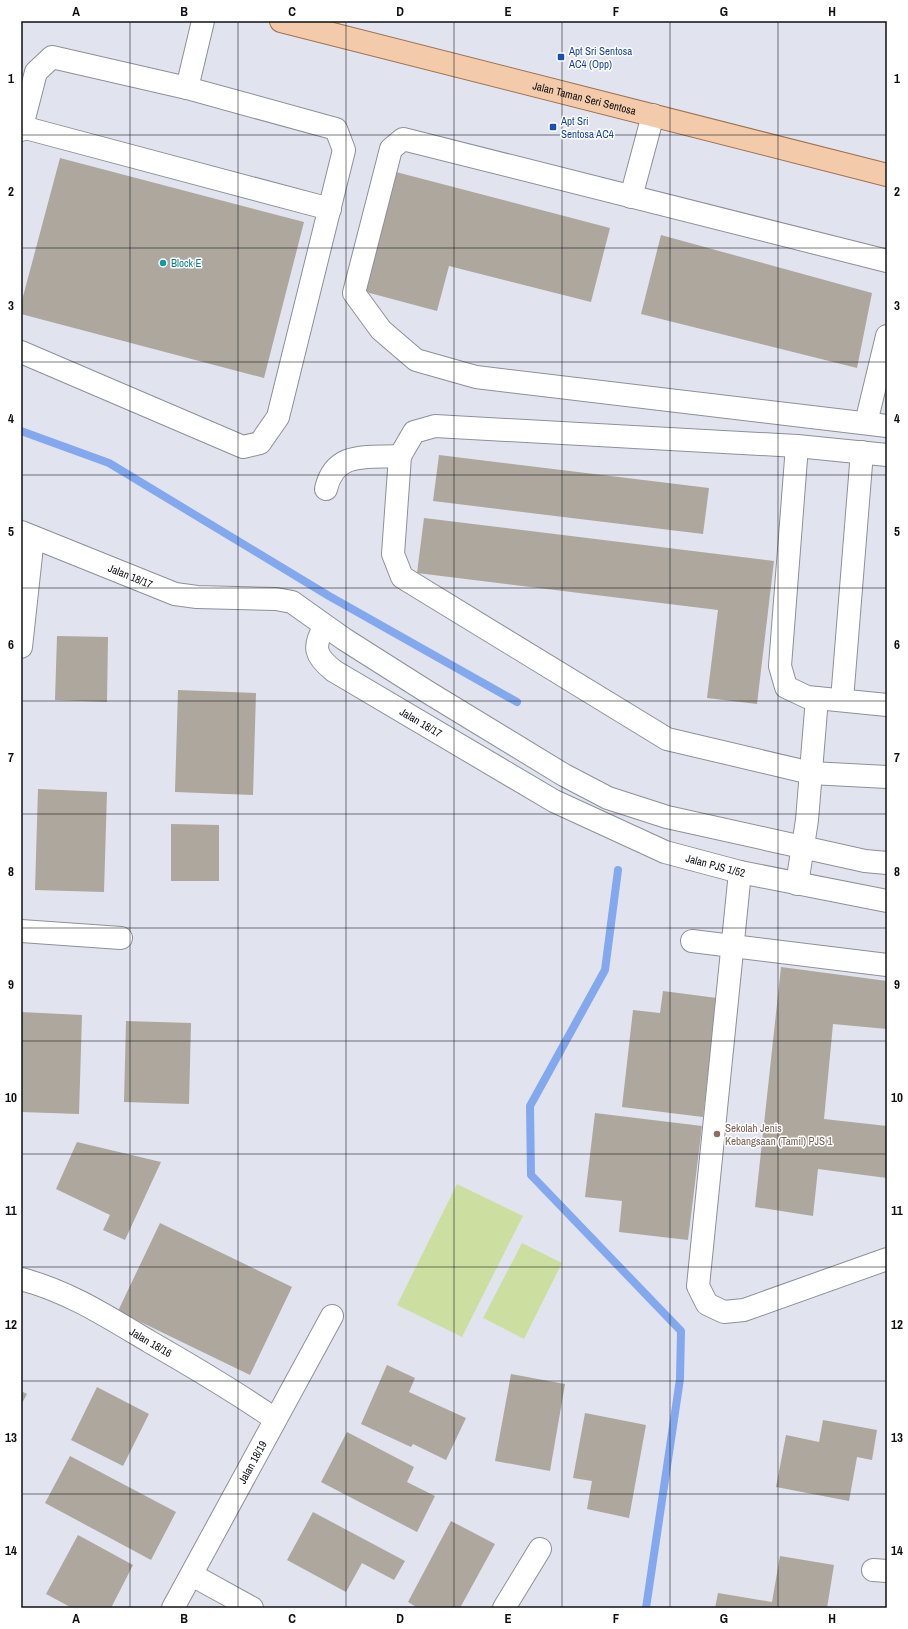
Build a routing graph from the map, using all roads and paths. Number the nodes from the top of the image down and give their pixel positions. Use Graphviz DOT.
graph roads {
  1 [pos="203,21"];
  2 [pos="281,21"];
  3 [pos="187,88"];
  4 [pos="652,115"];
  5 [pos="21,129"];
  6 [pos="887,175"];
  7 [pos="631,197"];
  8 [pos="330,209"];
  9 [pos="887,261"];
  10 [pos="887,336"];
  11 [pos="21,352"];
  12 [pos="866,423"];
  13 [pos="887,426"];
  14 [pos="797,446"];
  15 [pos="862,452"];
  16 [pos="887,455"];
  17 [pos="400,456"];
  18 [pos="326,489"];
  19 [pos="27,534"];
  20 [pos="319,621"];
  21 [pos="21,647"];
  22 [pos="817,698"];
  23 [pos="842,700"];
  24 [pos="887,705"];
  25 [pos="811,773"];
  26 [pos="564,776"];
  27 [pos="887,777"];
  28 [pos="554,801"];
  29 [pos="803,848"];
  30 [pos="887,863"];
  31 [pos="740,872"];
  32 [pos="797,884"];
  33 [pos="887,901"];
  34 [pos="21,931"];
  35 [pos="121,938"];
  36 [pos="692,940"];
  37 [pos="733,946"];
  38 [pos="887,965"];
  39 [pos="887,1259"];
  40 [pos="21,1279"];
  41 [pos="332,1316"];
  42 [pos="275,1419"];
  43 [pos="540,1549"];
  44 [pos="192,1575"];
  45 [pos="173,1608"];
  46 [pos="252,1608"];
  47 [pos="504,1608"];
  1 -- 3 [label="street"];
  2 -- 4 [label="main road, Jalan Taman Seri Sentosa"];
  3 -- 5 [label="street"];
  3 -- 8 [label="street"];
  4 -- 6 [label="main road, Jalan Taman Seri Sentosa"];
  4 -- 7 [label="street"];
  5 -- 8 [label="street"];
  7 -- 9 [label="street"];
  7 -- 12 [label="street"];
  8 -- 11 [label="street"];
  10 -- 12 [label="street"];
  12 -- 13 [label="street"];
  14 -- 15 [label="street"];
  14 -- 17 [label="street"];
  14 -- 22 [label="street"];
  15 -- 16 [label="street"];
  15 -- 23 [label="street"];
  17 -- 18 [label="street"];
  17 -- 25 [label="street"];
  19 -- 20 [label="street, Jalan 18/17"];
  19 -- 21 [label="street"];
  20 -- 26 [label="street"];
  20 -- 28 [label="street, Jalan 18/17"];
  22 -- 23 [label="street"];
  22 -- 25 [label="street"];
  23 -- 24 [label="street"];
  25 -- 27 [label="street"];
  25 -- 29 [label="street"];
  26 -- 28 [label="street"];
  26 -- 29 [label="street"];
  28 -- 31 [label="street, Jalan PJS 1/52"];
  29 -- 30 [label="street"];
  29 -- 32 [label="street"];
  31 -- 32 [label="street, Jalan PJS 1/52"];
  31 -- 37 [label="street"];
  32 -- 33 [label="street, Jalan PJS 1/52"];
  34 -- 35 [label="street"];
  36 -- 37 [label="street"];
  37 -- 38 [label="street"];
  37 -- 39 [label="street"];
  40 -- 42 [label="street, Jalan 18/16"];
  41 -- 42 [label="street, Jalan 18/19"];
  42 -- 44 [label="street, Jalan 18/19"];
  43 -- 47 [label="street"];
  44 -- 45 [label="street, Jalan 18/19"];
  44 -- 46 [label="street"];
}
